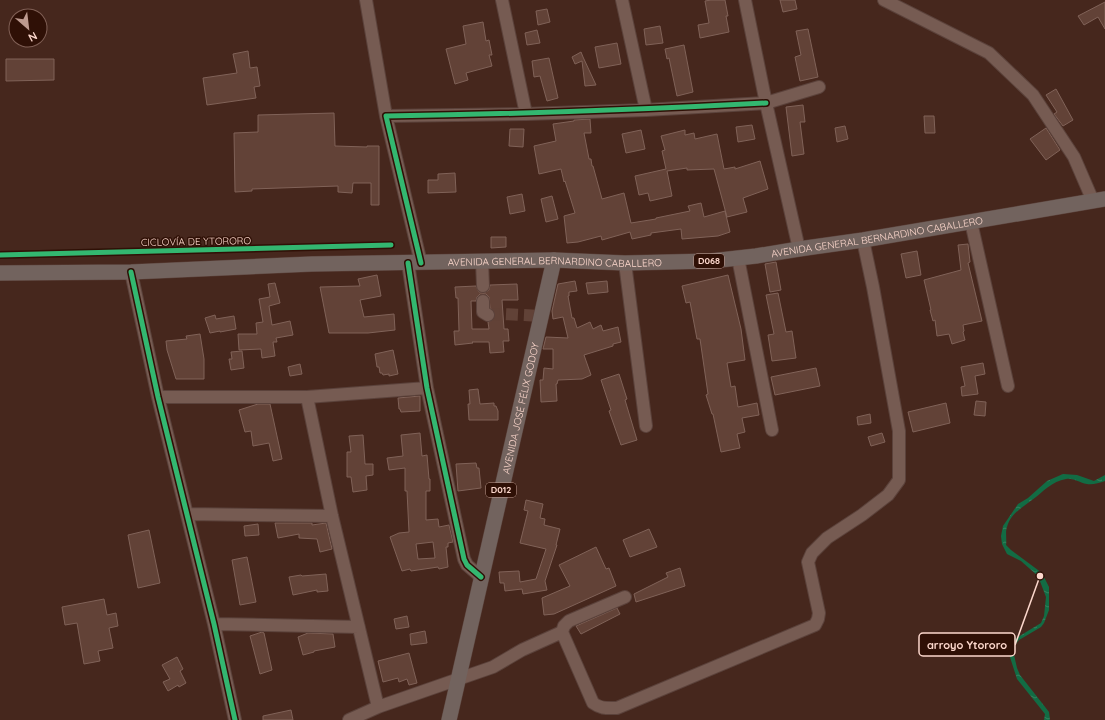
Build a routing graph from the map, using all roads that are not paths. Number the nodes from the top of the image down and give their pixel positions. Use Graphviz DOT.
graph roads {
  1 [pos="366,0"];
  2 [pos="502,0"];
  3 [pos="622,0"];
  4 [pos="745,0"];
  5 [pos="884,0"];
  6 [pos="819,87"];
  7 [pos="766,103"];
  8 [pos="646,110"];
  9 [pos="526,114"];
  10 [pos="386,116"];
  11 [pos="1099,200"];
  12 [pos="971,222"];
  13 [pos="863,240"];
  14 [pos="799,249"];
  15 [pos="738,258"];
  16 [pos="554,260"];
  17 [pos="482,262"];
  18 [pos="415,263"];
  19 [pos="625,263"];
  20 [pos="131,272"];
  21 [pos="0,273"];
  22 [pos="483,286"];
  23 [pos="483,301"];
  24 [pos="488,315"];
  25 [pos="1008,386"];
  26 [pos="427,388"];
  27 [pos="307,396"];
  28 [pos="158,397"];
  29 [pos="646,426"];
  30 [pos="772,430"];
  31 [pos="187,514"];
  32 [pos="332,516"];
  33 [pos="481,577"];
  34 [pos="625,597"];
  35 [pos="214,624"];
  36 [pos="358,627"];
  37 [pos="562,632"];
  38 [pos="458,680"];
  39 [pos="378,707"];
  40 [pos="235,720"];
  41 [pos="349,720"];
  42 [pos="449,720"];
  1 -- 10 [label="street"];
  2 -- 9 [label="street"];
  3 -- 8 [label="street"];
  4 -- 7 [label="street"];
  5 -- 11 [label="street"];
  6 -- 7 [label="street"];
  7 -- 8 [label="street"];
  7 -- 14 [label="street"];
  8 -- 9 [label="street"];
  9 -- 10 [label="street"];
  10 -- 18 [label="street"];
  11 -- 12 [label="main road, AVENIDA GENERAL BERNARDINO CABALLERO / D068"];
  12 -- 13 [label="main road, AVENIDA GENERAL BERNARDINO CABALLERO / D068"];
  12 -- 25 [label="street"];
  13 -- 14 [label="main road, AVENIDA GENERAL BERNARDINO CABALLERO / D068"];
  13 -- 37 [label="street"];
  14 -- 15 [label="main road, AVENIDA GENERAL BERNARDINO CABALLERO / D068"];
  15 -- 19 [label="main road, AVENIDA GENERAL BERNARDINO CABALLERO / D068"];
  15 -- 30 [label="street"];
  16 -- 17 [label="main road, AVENIDA GENERAL BERNARDINO CABALLERO / D068"];
  16 -- 19 [label="main road, AVENIDA GENERAL BERNARDINO CABALLERO / D068"];
  16 -- 33 [label="main road, AVENIDA JOSÉ FÉLIX GODOY / D012"];
  17 -- 18 [label="main road, AVENIDA GENERAL BERNARDINO CABALLERO / D068"];
  17 -- 22 [label="street"];
  18 -- 20 [label="main road, AVENIDA GENERAL BERNARDINO CABALLERO / D068"];
  18 -- 26 [label="street"];
  19 -- 29 [label="street"];
  20 -- 21 [label="main road, AVENIDA GENERAL BERNARDINO CABALLERO / D068"];
  20 -- 28 [label="street"];
  23 -- 24 [label="street"];
  26 -- 27 [label="street"];
  26 -- 33 [label="street"];
  27 -- 28 [label="street"];
  27 -- 32 [label="street"];
  28 -- 31 [label="street"];
  31 -- 32 [label="street"];
  31 -- 35 [label="street"];
  32 -- 36 [label="street"];
  33 -- 38 [label="main road, AVENIDA JOSÉ FÉLIX GODOY / D012"];
  34 -- 37 [label="street"];
  35 -- 36 [label="street"];
  35 -- 40 [label="street"];
  36 -- 39 [label="street"];
  37 -- 38 [label="street"];
  38 -- 39 [label="street"];
  38 -- 42 [label="main road, AVENIDA JOSÉ FÉLIX GODOY / D012"];
  39 -- 41 [label="street"];
}
